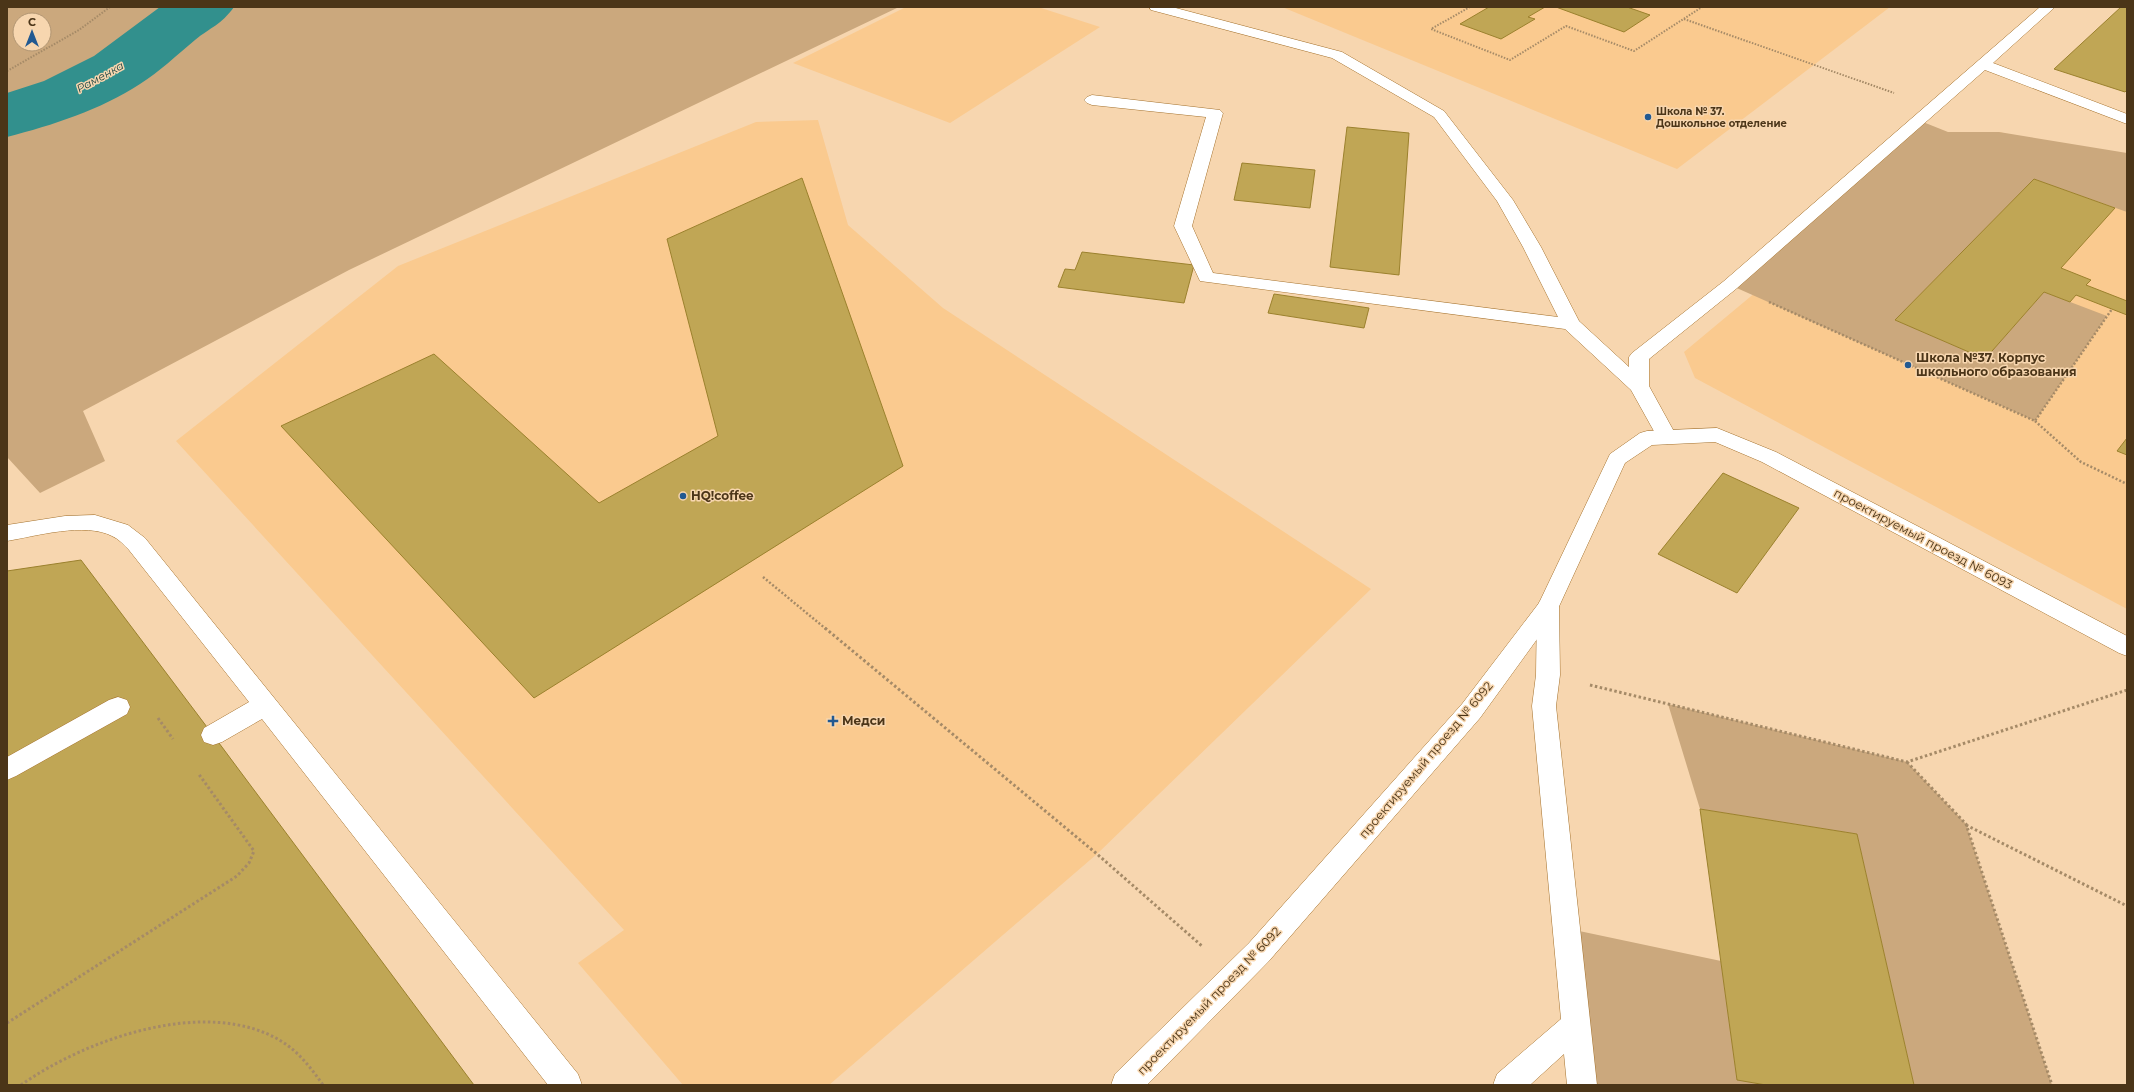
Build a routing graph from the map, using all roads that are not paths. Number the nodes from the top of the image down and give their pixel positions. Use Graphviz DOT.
graph roads {
  1 [pos="1156,7"];
  2 [pos="2048,7"];
  3 [pos="1982,64"];
  4 [pos="1092,100"];
  5 [pos="2127,119"];
  6 [pos="1571,324"];
  7 [pos="1639,386"];
  8 [pos="1717,435"];
  9 [pos="1667,437"];
  10 [pos="7,533"];
  11 [pos="1548,607"];
  12 [pos="2127,647"];
  13 [pos="265,705"];
  14 [pos="118,707"];
  15 [pos="213,735"];
  16 [pos="7,769"];
  17 [pos="1575,1025"];
  18 [pos="568,1085"];
  19 [pos="1126,1085"];
  20 [pos="1508,1085"];
  21 [pos="1582,1085"];
  1 -- 6 [label="street"];
  2 -- 3 [label="street"];
  3 -- 5 [label="street"];
  3 -- 7 [label="street"];
  4 -- 6 [label="street"];
  6 -- 7 [label="street"];
  7 -- 9 [label="street"];
  8 -- 9 [label="street, проектируемый проезд № 6092"];
  8 -- 12 [label="street, проектируемый проезд № 6093"];
  9 -- 11 [label="street, проектируемый проезд № 6092"];
  10 -- 13 [label="street"];
  11 -- 17 [label="street"];
  11 -- 19 [label="street, проектируемый проезд № 6092"];
  13 -- 15 [label="street"];
  13 -- 18 [label="street"];
  14 -- 16 [label="street"];
  17 -- 20 [label="street"];
  17 -- 21 [label="street"];
}
